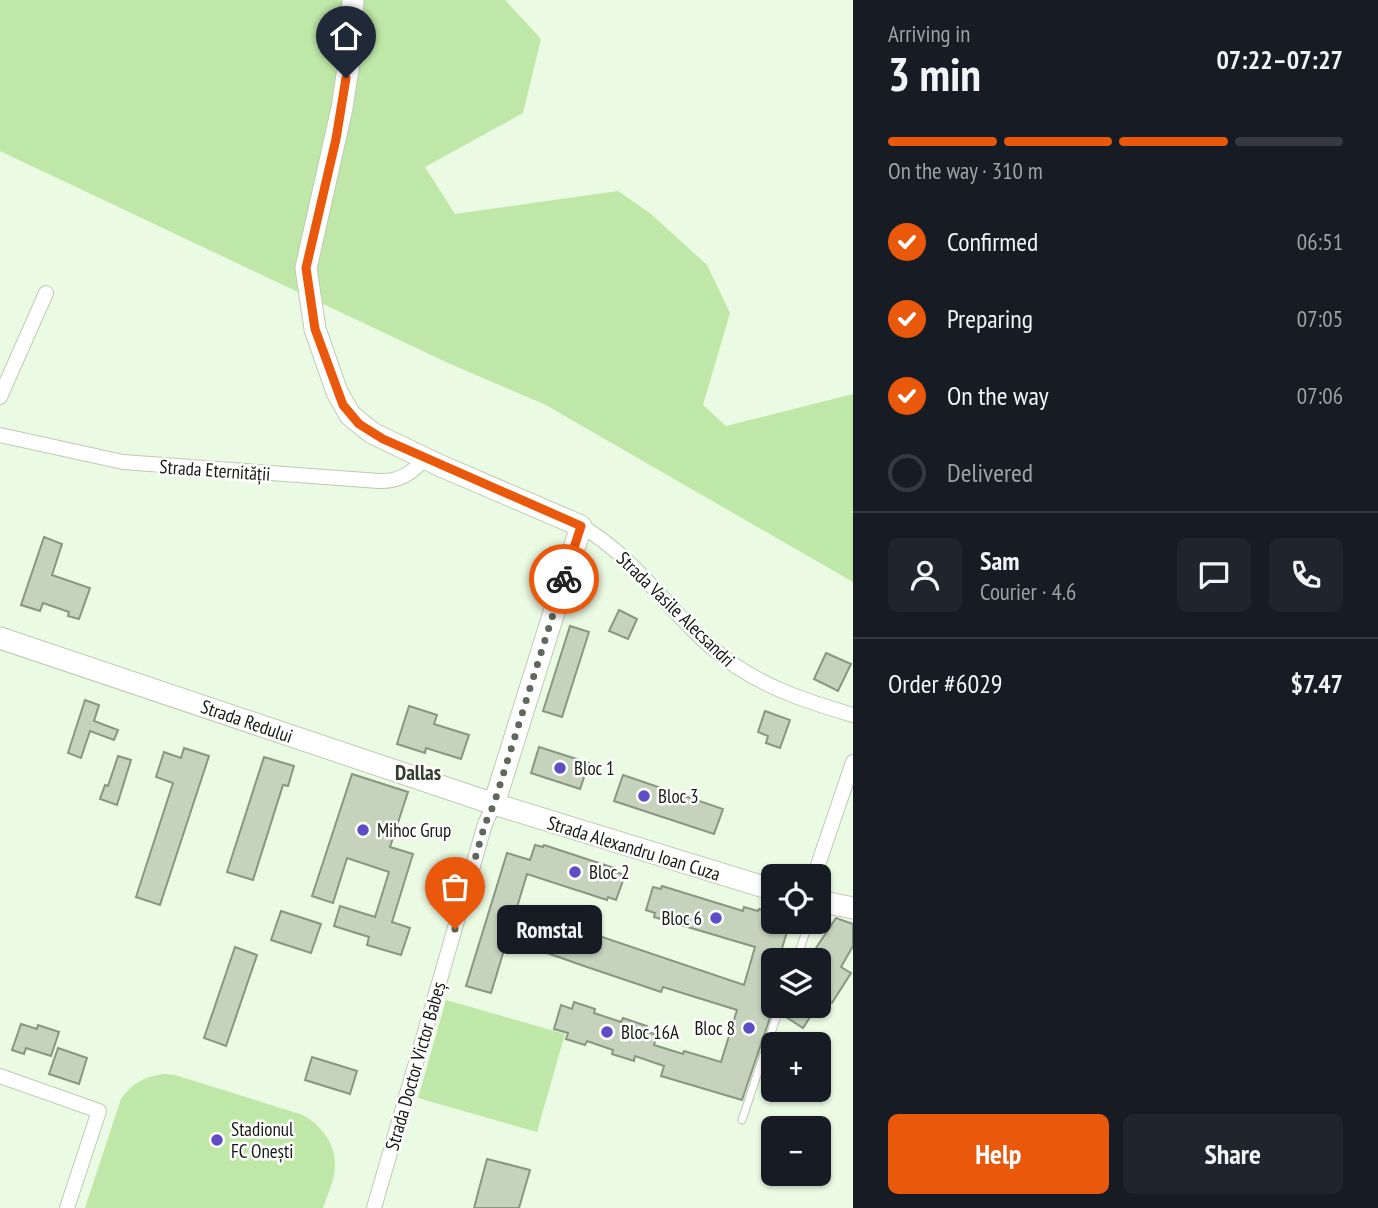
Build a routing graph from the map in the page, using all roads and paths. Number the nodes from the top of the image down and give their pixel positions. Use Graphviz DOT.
graph roads {
  1 [pos="353,0"];
  2 [pos="46,293"];
  3 [pos="0,397"];
  4 [pos="0,435"];
  5 [pos="425,458"];
  6 [pos="581,526"];
  7 [pos="0,638"];
  8 [pos="853,715"];
  9 [pos="853,762"];
  10 [pos="494,804"];
  11 [pos="818,864"];
  12 [pos="761,886"];
  13 [pos="831,903"];
  14 [pos="853,908"];
  15 [pos="776,1018"];
  16 [pos="0,1076"];
  17 [pos="742,1120"];
  18 [pos="67,1208"];
  19 [pos="374,1208"];
  1 -- 5 [label="street"];
  2 -- 3 [label="street"];
  4 -- 5 [label="street, Strada Eternității"];
  5 -- 6 [label="street"];
  6 -- 8 [label="street, Strada Vasile Alecsandri"];
  6 -- 10 [label="street"];
  7 -- 10 [label="street, Strada Redului"];
  9 -- 11 [label="street"];
  10 -- 12 [label="street, Strada Alexandru Ioan Cuza"];
  10 -- 19 [label="street, Strada Doctor Victor Babeș"];
  13 -- 14 [label="street"];
  15 -- 17 [label="lane"];
  16 -- 18 [label="street"];
}
